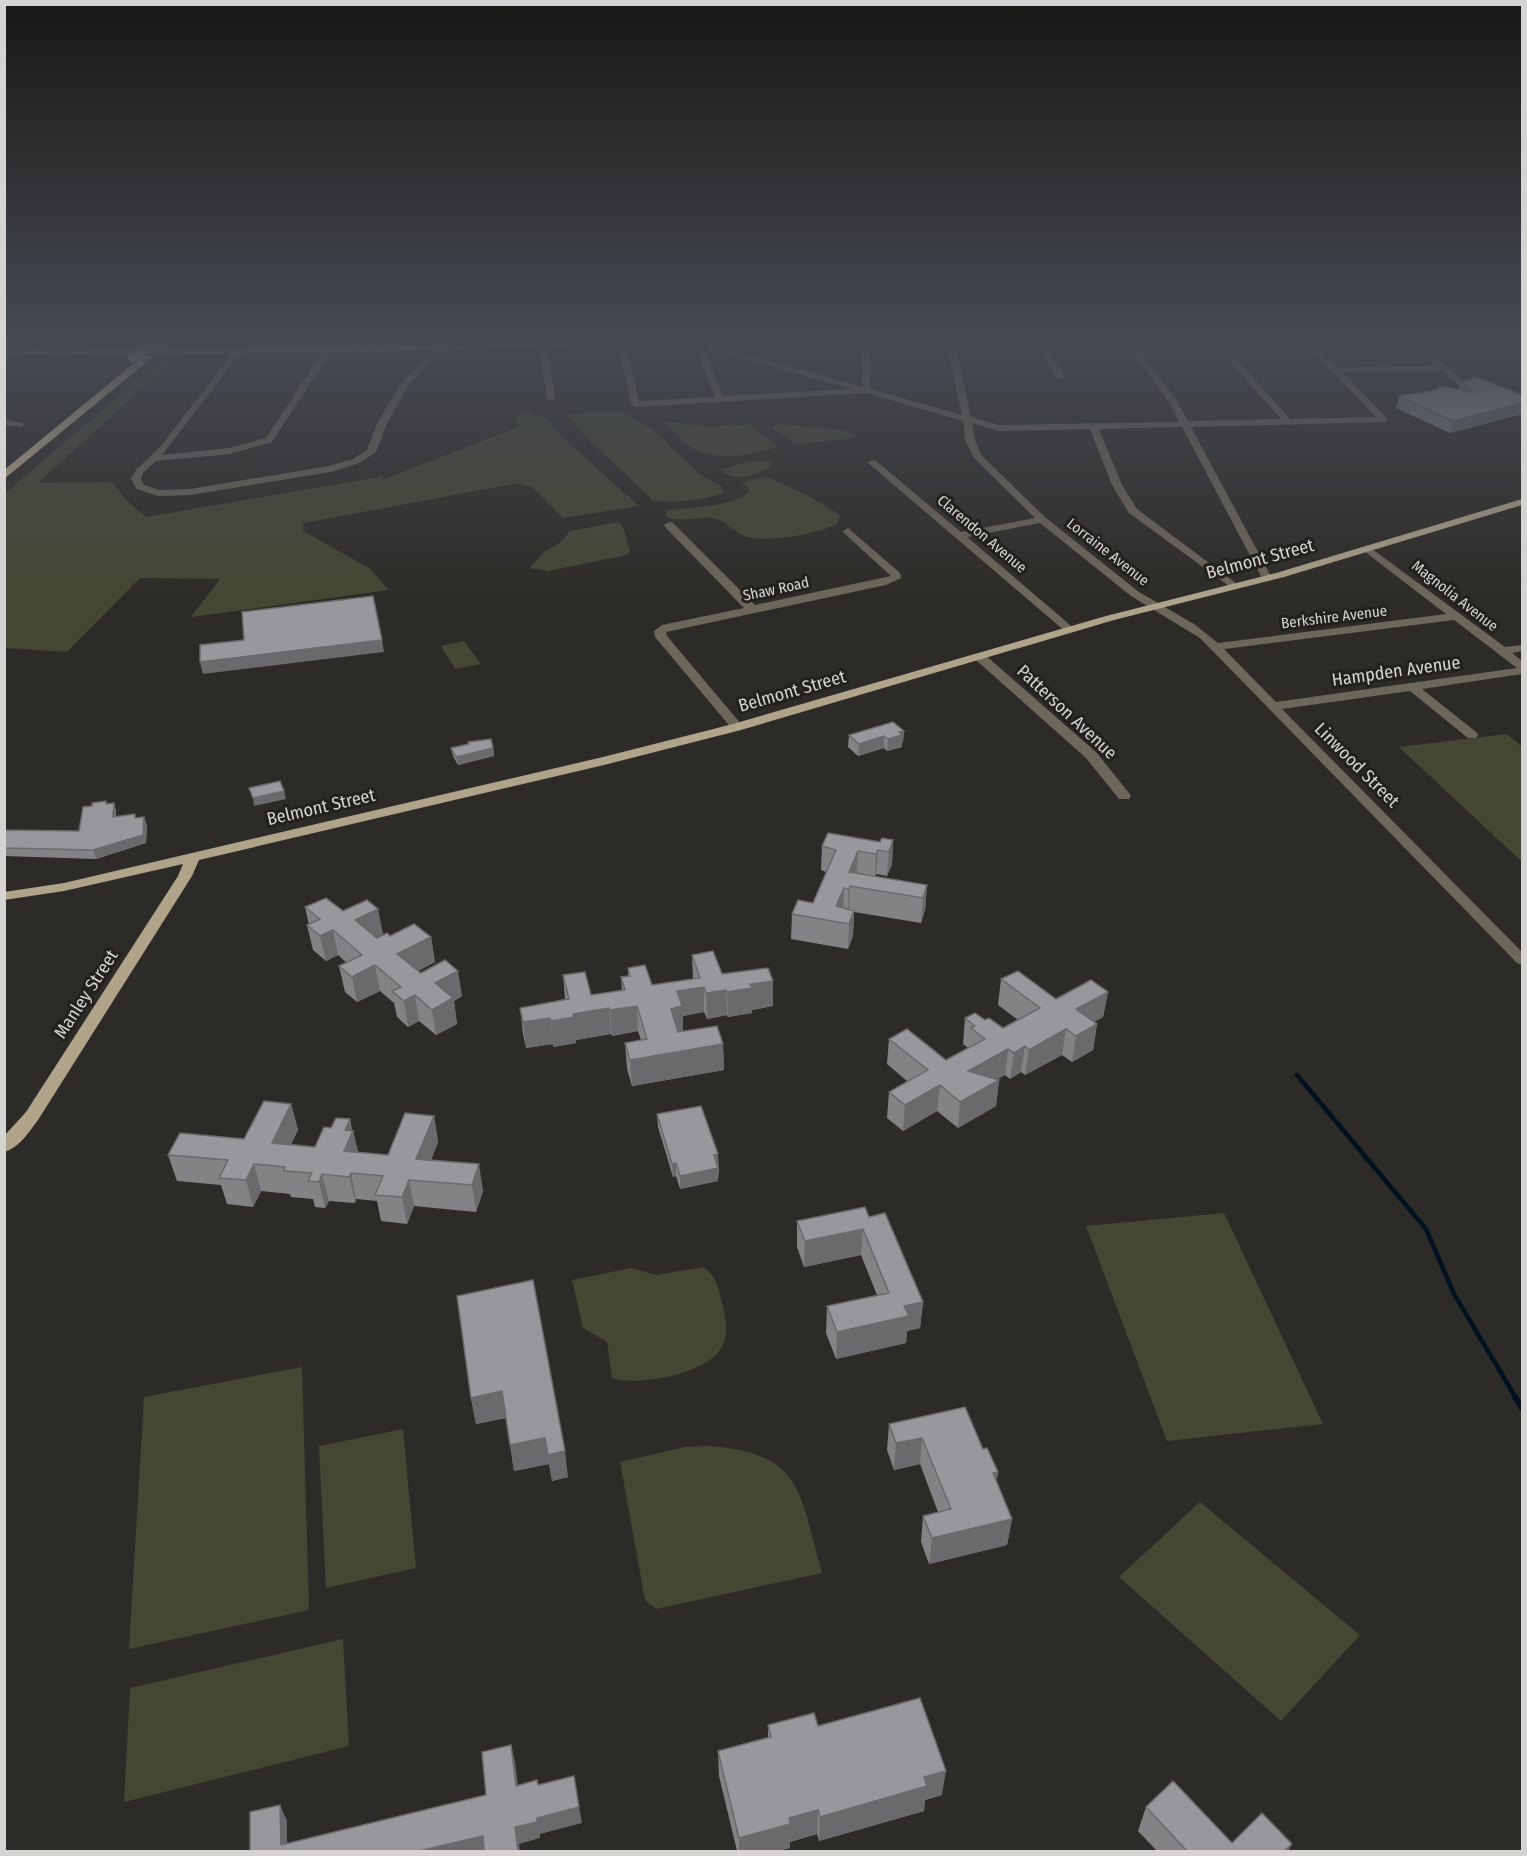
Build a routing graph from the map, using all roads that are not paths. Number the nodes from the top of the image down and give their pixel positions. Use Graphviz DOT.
graph roads {
  1 [pos="1093,426"];
  2 [pos="48,427"];
  3 [pos="62,427"];
  4 [pos="179,427"];
  5 [pos="278,427"];
  6 [pos="381,427"];
  7 [pos="968,427"];
  8 [pos="1000,427"];
  9 [pos="1066,427"];
  10 [pos="1187,427"];
  11 [pos="155,458"];
  12 [pos="872,462"];
  13 [pos="4,463"];
  14 [pos="4,476"];
  15 [pos="1522,502"];
  16 [pos="1042,520"];
  17 [pos="669,525"];
  18 [pos="848,531"];
  19 [pos="961,535"];
  20 [pos="1368,549"];
  21 [pos="1268,578"];
  22 [pos="1233,586"];
  23 [pos="1157,606"];
  24 [pos="752,609"];
  25 [pos="1456,616"];
  26 [pos="1070,630"];
  27 [pos="1215,647"];
  28 [pos="1522,648"];
  29 [pos="1503,651"];
  30 [pos="981,657"];
  31 [pos="1522,666"];
  32 [pos="1522,671"];
  33 [pos="1414,688"];
  34 [pos="1274,706"];
  35 [pos="737,727"];
  36 [pos="1472,735"];
  37 [pos="1124,796"];
  38 [pos="193,857"];
  39 [pos="64,887"];
  40 [pos="4,896"];
  41 [pos="4,905"];
  42 [pos="1522,960"];
  43 [pos="4,1146"];
  1 -- 22 [label="street"];
  2 -- 13 [label="highway, bridge"];
  3 -- 14 [label="highway"];
  4 -- 11 [label="street"];
  5 -- 11 [label="street"];
  6 -- 11 [label="street"];
  7 -- 16 [label="street, Lorraine Avenue"];
  8 -- 9 [label="street"];
  10 -- 21 [label="street"];
  12 -- 19 [label="street, Clarendon Avenue"];
  15 -- 20 [label="main road, Belmont Street"];
  16 -- 19 [label="street"];
  16 -- 23 [label="street, Lorraine Avenue"];
  17 -- 24 [label="street"];
  18 -- 24 [label="street, Shaw Road"];
  19 -- 26 [label="street, Clarendon Avenue"];
  20 -- 21 [label="main road, Belmont Street"];
  20 -- 25 [label="street, Magnolia Avenue"];
  21 -- 22 [label="main road, Belmont Street"];
  22 -- 23 [label="main road, Belmont Street"];
  23 -- 26 [label="main road, Belmont Street"];
  23 -- 27 [label="street, Linwood Street"];
  24 -- 35 [label="street, Shaw Road"];
  25 -- 27 [label="street, Berkshire Avenue"];
  25 -- 29 [label="street, Magnolia Avenue"];
  26 -- 30 [label="main road, Belmont Street"];
  27 -- 34 [label="street, Linwood Street"];
  28 -- 29 [label="street"];
  29 -- 31 [label="street, Magnolia Avenue"];
  30 -- 35 [label="main road, Belmont Street"];
  30 -- 37 [label="street, Patterson Avenue"];
  32 -- 33 [label="street, Hampden Avenue"];
  33 -- 34 [label="street, Hampden Avenue"];
  33 -- 36 [label="street"];
  34 -- 42 [label="street, Linwood Street"];
  35 -- 38 [label="main road, Belmont Street"];
  38 -- 39 [label="main road, Belmont Street"];
  38 -- 43 [label="main road, Manley Street"];
  39 -- 40 [label="main road, Belmont Street"];
  39 -- 41 [label="main road, Belmont Street"];
}
